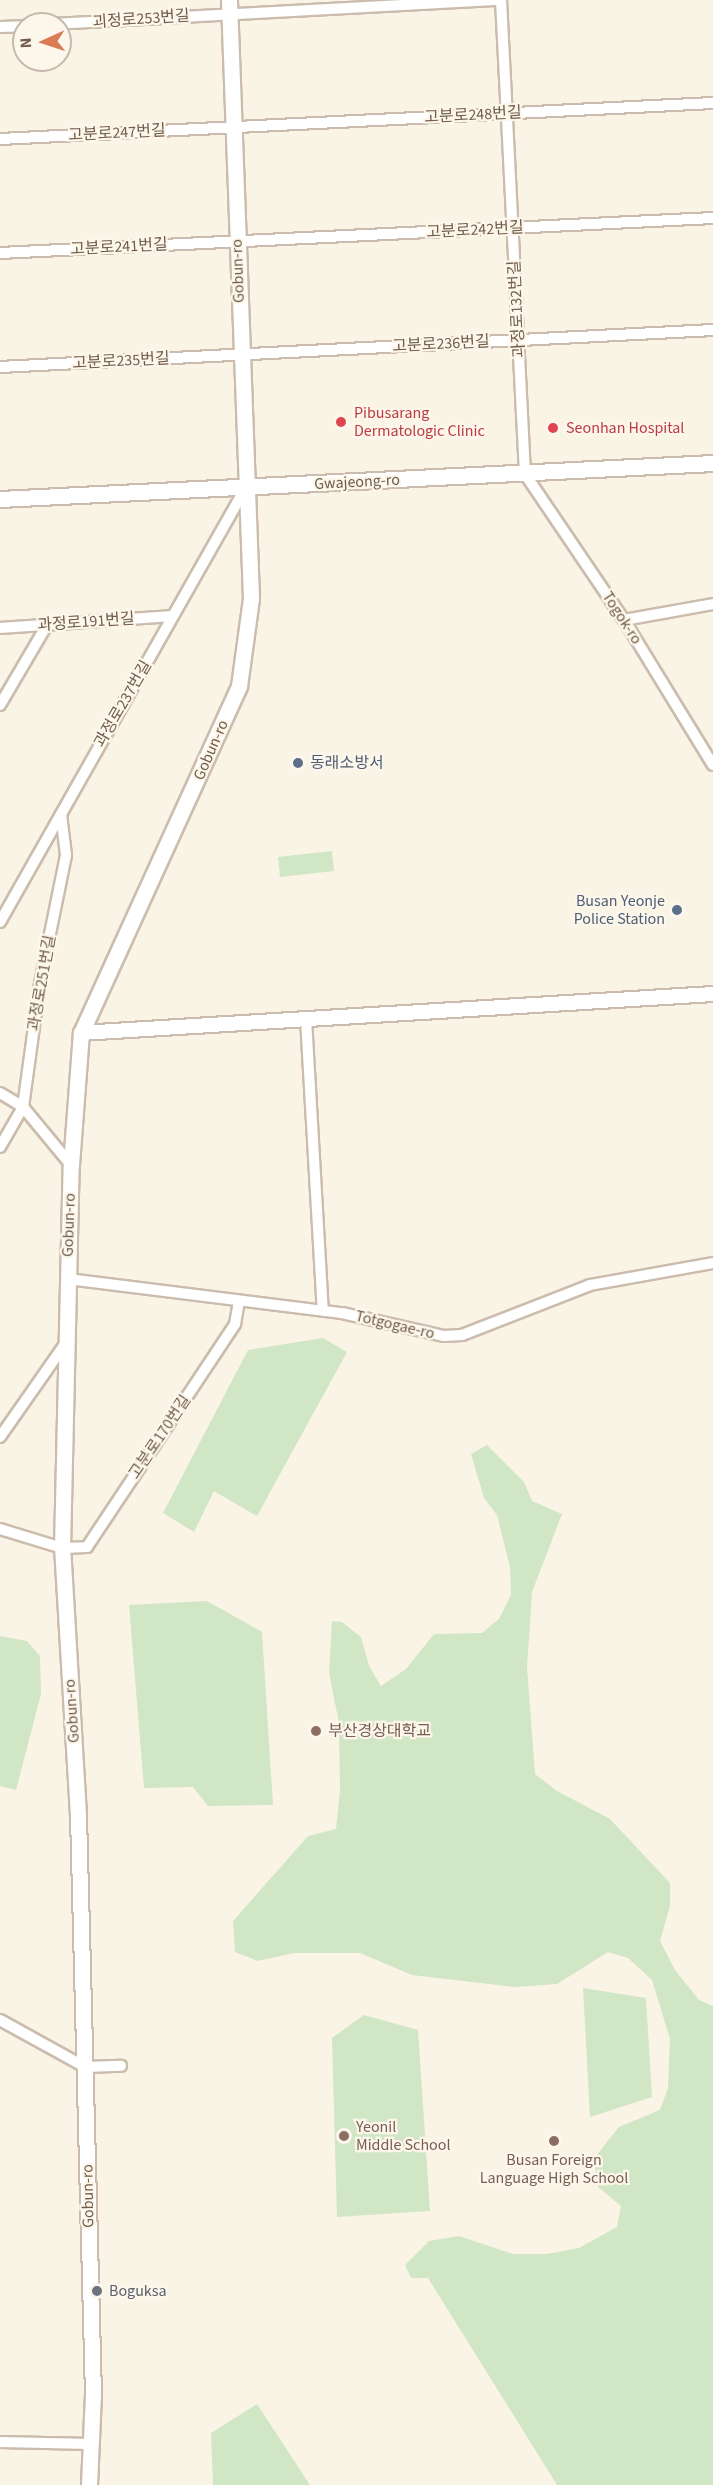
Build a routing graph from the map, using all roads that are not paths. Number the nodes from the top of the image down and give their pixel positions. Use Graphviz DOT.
graph roads {
  1 [pos="500,0"];
  2 [pos="229,7"];
  3 [pos="72,22"];
  4 [pos="713,103"];
  5 [pos="507,113"];
  6 [pos="233,127"];
  7 [pos="0,139"];
  8 [pos="713,218"];
  9 [pos="513,228"];
  10 [pos="237,242"];
  11 [pos="0,253"];
  12 [pos="713,330"];
  13 [pos="518,340"];
  14 [pos="241,354"];
  15 [pos="0,367"];
  16 [pos="713,463"];
  17 [pos="525,474"];
  18 [pos="246,487"];
  19 [pos="0,499"];
  20 [pos="713,604"];
  21 [pos="173,616"];
  22 [pos="624,620"];
  23 [pos="47,625"];
  24 [pos="0,628"];
  25 [pos="0,705"];
  26 [pos="713,765"];
  27 [pos="61,814"];
  28 [pos="0,922"];
  29 [pos="713,994"];
  30 [pos="306,1019"];
  31 [pos="81,1033"];
  32 [pos="0,1093"];
  33 [pos="23,1107"];
  34 [pos="0,1147"];
  35 [pos="71,1165"];
  36 [pos="713,1263"];
  37 [pos="68,1279"];
  38 [pos="239,1302"];
  39 [pos="322,1311"];
  40 [pos="65,1344"];
  41 [pos="0,1437"];
  42 [pos="0,1529"];
  43 [pos="62,1548"];
  44 [pos="0,2020"];
  45 [pos="121,2066"];
  46 [pos="85,2067"];
  47 [pos="0,2442"];
  48 [pos="91,2444"];
  49 [pos="89,2485"];
  1 -- 2 [label="street, 괴정로253번길"];
  1 -- 5 [label="street, 과정로132번길"];
  2 -- 3 [label="street, 괴정로253번길"];
  2 -- 6 [label="main road, Gobun-ro"];
  4 -- 5 [label="street, 고분로248번길"];
  5 -- 6 [label="street, 고분로248번길"];
  5 -- 9 [label="street, 과정로132번길"];
  6 -- 7 [label="street, 고분로247번길"];
  6 -- 10 [label="main road, Gobun-ro"];
  8 -- 9 [label="street, 고분로242번길"];
  9 -- 10 [label="street, 고분로242번길"];
  9 -- 13 [label="street, 과정로132번길"];
  10 -- 11 [label="street, 고분로241번길"];
  10 -- 14 [label="main road, Gobun-ro"];
  12 -- 13 [label="street, 고분로236번길"];
  13 -- 14 [label="street, 고분로236번길"];
  13 -- 17 [label="street, 과정로132번길"];
  14 -- 15 [label="street, 고분로235번길"];
  14 -- 18 [label="main road, Gobun-ro"];
  16 -- 17 [label="main road, Gwajeong-ro"];
  17 -- 18 [label="main road, Gwajeong-ro"];
  17 -- 22 [label="street, Togok-ro"];
  18 -- 19 [label="main road, Gwajeong-ro"];
  18 -- 21 [label="street, 과정로237번길"];
  18 -- 31 [label="main road, Gobun-ro"];
  20 -- 22 [label="street"];
  21 -- 23 [label="street, 과정로191번길"];
  21 -- 27 [label="street, 과정로237번길"];
  22 -- 26 [label="street, Togok-ro"];
  23 -- 24 [label="street, 과정로191번길"];
  23 -- 25 [label="street"];
  27 -- 28 [label="street, 과정로237번길"];
  27 -- 33 [label="street, 과정로251번길"];
  29 -- 30 [label="street"];
  30 -- 31 [label="street"];
  30 -- 39 [label="street"];
  31 -- 35 [label="main road, Gobun-ro"];
  32 -- 33 [label="street"];
  33 -- 34 [label="street, 과정로251번길"];
  33 -- 35 [label="street"];
  35 -- 37 [label="main road, Gobun-ro"];
  36 -- 39 [label="street, Totgogae-ro"];
  37 -- 38 [label="street, Totgogae-ro"];
  37 -- 40 [label="main road, Gobun-ro"];
  38 -- 39 [label="street, Totgogae-ro"];
  38 -- 43 [label="street, 고분로170번길"];
  40 -- 41 [label="street"];
  40 -- 43 [label="main road, Gobun-ro"];
  42 -- 43 [label="street"];
  43 -- 46 [label="main road, Gobun-ro"];
  44 -- 46 [label="street"];
  45 -- 46 [label="street"];
  46 -- 48 [label="main road, Gobun-ro"];
  47 -- 48 [label="street"];
  48 -- 49 [label="main road, Gobun-ro"];
}
